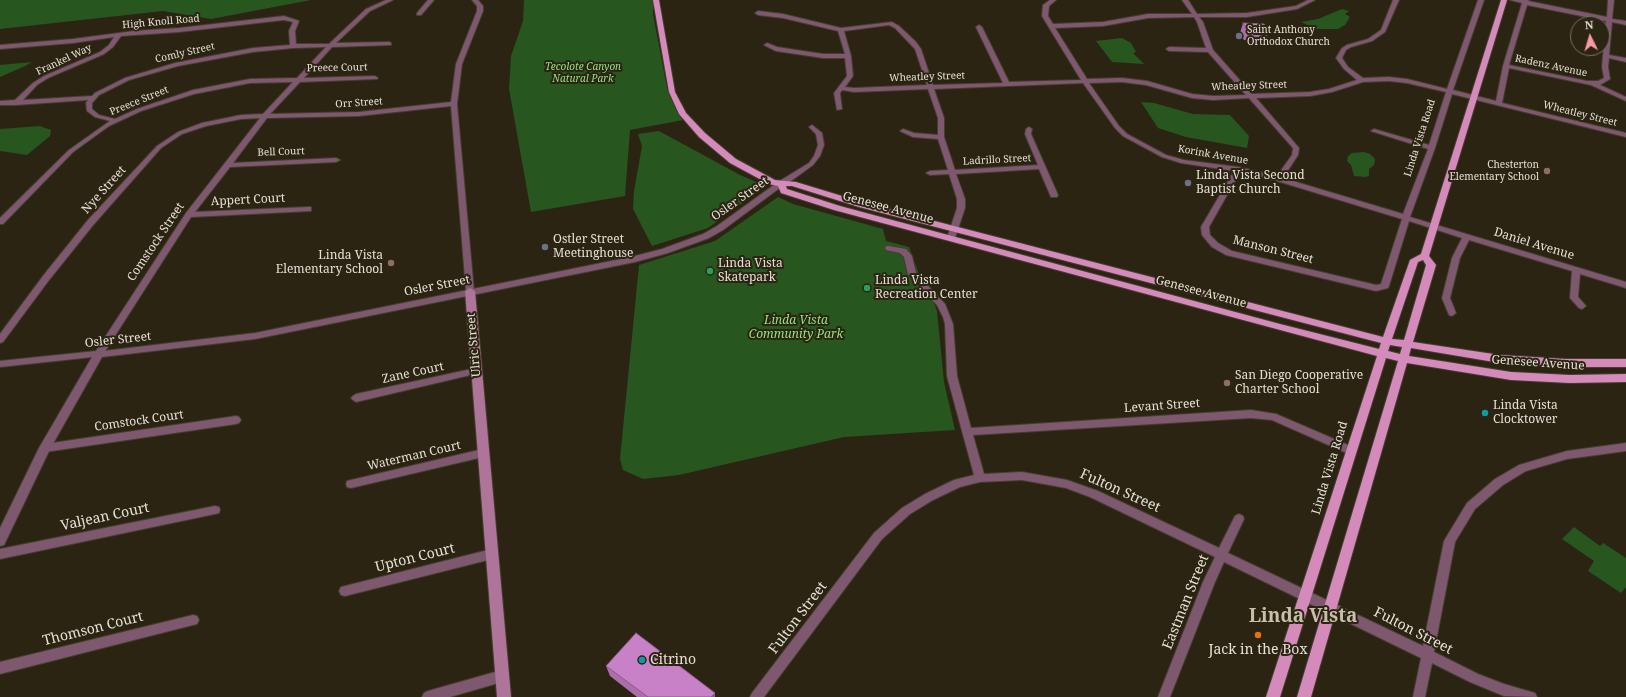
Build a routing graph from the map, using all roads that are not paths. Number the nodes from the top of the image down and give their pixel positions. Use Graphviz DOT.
graph roads {
  1 [pos="390,0"];
  2 [pos="431,0"];
  3 [pos="475,0"];
  4 [pos="656,0"];
  5 [pos="1052,0"];
  6 [pos="1185,0"];
  7 [pos="1312,0"];
  8 [pos="1387,0"];
  9 [pos="1481,0"];
  10 [pos="1504,0"];
  11 [pos="1513,0"];
  12 [pos="1610,0"];
  13 [pos="1395,1"];
  14 [pos="1525,1"];
  15 [pos="420,14"];
  16 [pos="758,14"];
  17 [pos="1196,16"];
  18 [pos="1595,16"];
  19 [pos="1609,16"];
  20 [pos="1610,19"];
  21 [pos="1626,23"];
  22 [pos="1052,26"];
  23 [pos="979,28"];
  24 [pos="841,30"];
  25 [pos="119,35"];
  26 [pos="389,44"];
  27 [pos="767,45"];
  28 [pos="293,46"];
  29 [pos="330,46"];
  30 [pos="0,47"];
  31 [pos="1169,49"];
  32 [pos="1210,50"];
  33 [pos="848,56"];
  34 [pos="1606,56"];
  35 [pos="1626,60"];
  36 [pos="1506,66"];
  37 [pos="375,78"];
  38 [pos="299,79"];
  39 [pos="1362,80"];
  40 [pos="1085,81"];
  41 [pos="1592,83"];
  42 [pos="1007,84"];
  43 [pos="930,87"];
  44 [pos="841,88"];
  45 [pos="1449,92"];
  46 [pos="1251,96"];
  47 [pos="92,98"];
  48 [pos="1474,98"];
  49 [pos="1626,99"];
  50 [pos="0,103"];
  51 [pos="16,103"];
  52 [pos="454,104"];
  53 [pos="1499,104"];
  54 [pos="839,109"];
  55 [pos="265,116"];
  56 [pos="116,121"];
  57 [pos="812,127"];
  58 [pos="1029,129"];
  59 [pos="903,131"];
  60 [pos="1374,131"];
  61 [pos="1626,135"];
  62 [pos="941,137"];
  63 [pos="1432,148"];
  64 [pos="336,160"];
  65 [pos="226,164"];
  66 [pos="1043,167"];
  67 [pos="1238,169"];
  68 [pos="952,172"];
  69 [pos="930,173"];
  70 [pos="1279,179"];
  71 [pos="781,184"];
  72 [pos="1054,195"];
  73 [pos="308,208"];
  74 [pos="188,215"];
  75 [pos="1406,217"];
  76 [pos="0,222"];
  77 [pos="1434,226"];
  78 [pos="952,233"];
  79 [pos="1467,236"];
  80 [pos="890,248"];
  81 [pos="1425,256"];
  82 [pos="1576,270"];
  83 [pos="1387,284"];
  84 [pos="1626,284"];
  85 [pos="470,291"];
  86 [pos="1582,306"];
  87 [pos="1452,313"];
  88 [pos="0,340"];
  89 [pos="1386,340"];
  90 [pos="1408,345"];
  91 [pos="99,354"];
  92 [pos="1382,354"];
  93 [pos="1404,359"];
  94 [pos="1626,363"];
  95 [pos="0,364"];
  96 [pos="476,371"];
  97 [pos="1626,378"];
  98 [pos="356,398"];
  99 [pos="236,420"];
  100 [pos="967,432"];
  101 [pos="1626,447"];
  102 [pos="45,448"];
  103 [pos="1351,451"];
  104 [pos="484,453"];
  105 [pos="980,478"];
  106 [pos="351,484"];
  107 [pos="215,510"];
  108 [pos="1239,519"];
  109 [pos="0,541"];
  110 [pos="0,554"];
  111 [pos="492,554"];
  112 [pos="1222,555"];
  113 [pos="346,591"];
  114 [pos="1305,595"];
  115 [pos="1331,607"];
  116 [pos="193,620"];
  117 [pos="1428,654"];
  118 [pos="0,668"];
  119 [pos="502,676"];
  120 [pos="428,697"];
  121 [pos="504,697"];
  122 [pos="756,697"];
  123 [pos="1164,697"];
  124 [pos="1273,697"];
  125 [pos="1304,697"];
  126 [pos="1419,697"];
  127 [pos="1531,697"];
  1 -- 29 [label="street, Comstock Street"];
  2 -- 15 [label="street"];
  3 -- 52 [label="street, Ulric Street"];
  4 -- 71 [label="main road, Genesee Avenue"];
  5 -- 22 [label="street, Korink Avenue"];
  6 -- 17 [label="street"];
  7 -- 17 [label="street"];
  8 -- 13 [label="street"];
  9 -- 45 [label="street, Linda Vista Road"];
  10 -- 48 [label="main road"];
  11 -- 14 [label="street"];
  12 -- 19 [label="street, Radenz Avenue"];
  13 -- 39 [label="street"];
  14 -- 18 [label="street"];
  14 -- 36 [label="street"];
  16 -- 24 [label="street"];
  17 -- 22 [label="street"];
  17 -- 32 [label="street"];
  20 -- 21 [label="street"];
  22 -- 40 [label="street, Korink Avenue"];
  23 -- 42 [label="street"];
  24 -- 33 [label="street"];
  24 -- 43 [label="street"];
  25 -- 28 [label="street, High Knoll Road"];
  25 -- 30 [label="street, High Knoll Road"];
  25 -- 51 [label="street, Frankel Way"];
  26 -- 29 [label="street, Comly Street"];
  27 -- 33 [label="street"];
  28 -- 29 [label="street, Comly Street"];
  28 -- 47 [label="street, Comly Street"];
  29 -- 38 [label="street, Comstock Street"];
  31 -- 32 [label="street"];
  32 -- 46 [label="street"];
  33 -- 44 [label="street"];
  34 -- 35 [label="street"];
  34 -- 41 [label="street, Radenz Avenue"];
  36 -- 41 [label="street, Radenz Avenue"];
  36 -- 53 [label="street"];
  37 -- 38 [label="street, Preece Court"];
  38 -- 55 [label="street, Comstock Street"];
  38 -- 56 [label="street, Preece Street"];
  39 -- 45 [label="street, Wheatley Street"];
  39 -- 46 [label="street, Wheatley Street"];
  40 -- 42 [label="street, Wheatley Street"];
  40 -- 46 [label="street, Wheatley Street"];
  40 -- 67 [label="street, Korink Avenue"];
  41 -- 49 [label="street"];
  42 -- 43 [label="street, Wheatley Street"];
  43 -- 44 [label="street, Wheatley Street"];
  43 -- 62 [label="street"];
  44 -- 54 [label="street"];
  45 -- 48 [label="street, Wheatley Street"];
  45 -- 63 [label="street, Linda Vista Road"];
  46 -- 70 [label="street"];
  47 -- 51 [label="street"];
  47 -- 56 [label="street"];
  48 -- 53 [label="street, Wheatley Street"];
  48 -- 77 [label="main road"];
  50 -- 51 [label="street"];
  52 -- 55 [label="street, Orr Street"];
  52 -- 85 [label="street, Ulric Street"];
  53 -- 61 [label="street, Wheatley Street"];
  55 -- 65 [label="street, Comstock Street"];
  55 -- 88 [label="street, Nye Street"];
  56 -- 76 [label="street, Preece Street"];
  57 -- 71 [label="street, Osler Street"];
  58 -- 66 [label="street"];
  59 -- 62 [label="street"];
  60 -- 63 [label="street"];
  62 -- 68 [label="street"];
  63 -- 75 [label="street, Linda Vista Road"];
  64 -- 65 [label="street, Bell Court"];
  65 -- 74 [label="street, Comstock Street"];
  66 -- 68 [label="street, Ladrillo Street"];
  66 -- 72 [label="street"];
  67 -- 70 [label="street, Korink Avenue"];
  67 -- 83 [label="street, Manson Street"];
  68 -- 69 [label="street, Ladrillo Street"];
  68 -- 78 [label="street"];
  70 -- 75 [label="street, Korink Avenue"];
  71 -- 78 [label="main road, Genesee Avenue"];
  71 -- 85 [label="street, Osler Street"];
  73 -- 74 [label="street, Appert Court"];
  74 -- 91 [label="street, Comstock Street"];
  75 -- 77 [label="street, Korink Avenue"];
  75 -- 83 [label="street, Linda Vista Road"];
  77 -- 79 [label="street, Daniel Avenue"];
  77 -- 81 [label="main road"];
  78 -- 89 [label="main road, Genesee Avenue"];
  78 -- 92 [label="main road, Genesee Avenue"];
  79 -- 82 [label="street, Daniel Avenue"];
  79 -- 87 [label="street"];
  80 -- 100 [label="street"];
  81 -- 89 [label="main road, Linda Vista Road"];
  81 -- 90 [label="main road"];
  82 -- 84 [label="street, Daniel Avenue"];
  82 -- 86 [label="street"];
  85 -- 91 [label="street, Osler Street"];
  85 -- 96 [label="main road, Ulric Street"];
  89 -- 90 [label="main road, Genesee Avenue"];
  89 -- 92 [label="main road, Linda Vista Road"];
  90 -- 93 [label="main road"];
  90 -- 94 [label="main road, Genesee Avenue"];
  91 -- 95 [label="street, Osler Street"];
  91 -- 102 [label="street, Comstock Street"];
  92 -- 93 [label="main road, Genesee Avenue"];
  92 -- 103 [label="main road, Linda Vista Road"];
  93 -- 97 [label="main road, Genesee Avenue"];
  93 -- 115 [label="main road"];
  96 -- 98 [label="street, Zane Court"];
  96 -- 104 [label="main road, Ulric Street"];
  99 -- 102 [label="street, Comstock Court"];
  100 -- 103 [label="street, Levant Street"];
  100 -- 105 [label="street"];
  101 -- 117 [label="street"];
  102 -- 109 [label="street, Comstock Street"];
  103 -- 114 [label="main road, Linda Vista Road"];
  104 -- 106 [label="street, Waterman Court"];
  104 -- 111 [label="main road, Ulric Street"];
  105 -- 112 [label="street, Fulton Street"];
  105 -- 122 [label="street, Fulton Street"];
  107 -- 110 [label="street, Valjean Court"];
  108 -- 112 [label="street, Eastman Street"];
  111 -- 113 [label="street, Upton Court"];
  111 -- 119 [label="main road, Ulric Street"];
  112 -- 114 [label="street, Fulton Street"];
  112 -- 123 [label="street, Eastman Street"];
  114 -- 115 [label="street, Fulton Street"];
  114 -- 124 [label="main road, Linda Vista Road"];
  115 -- 117 [label="street, Fulton Street"];
  115 -- 125 [label="main road"];
  116 -- 118 [label="street, Thomson Court"];
  117 -- 126 [label="street"];
  117 -- 127 [label="street, Fulton Street"];
  119 -- 120 [label="street"];
  119 -- 121 [label="main road, Ulric Street"];
}
